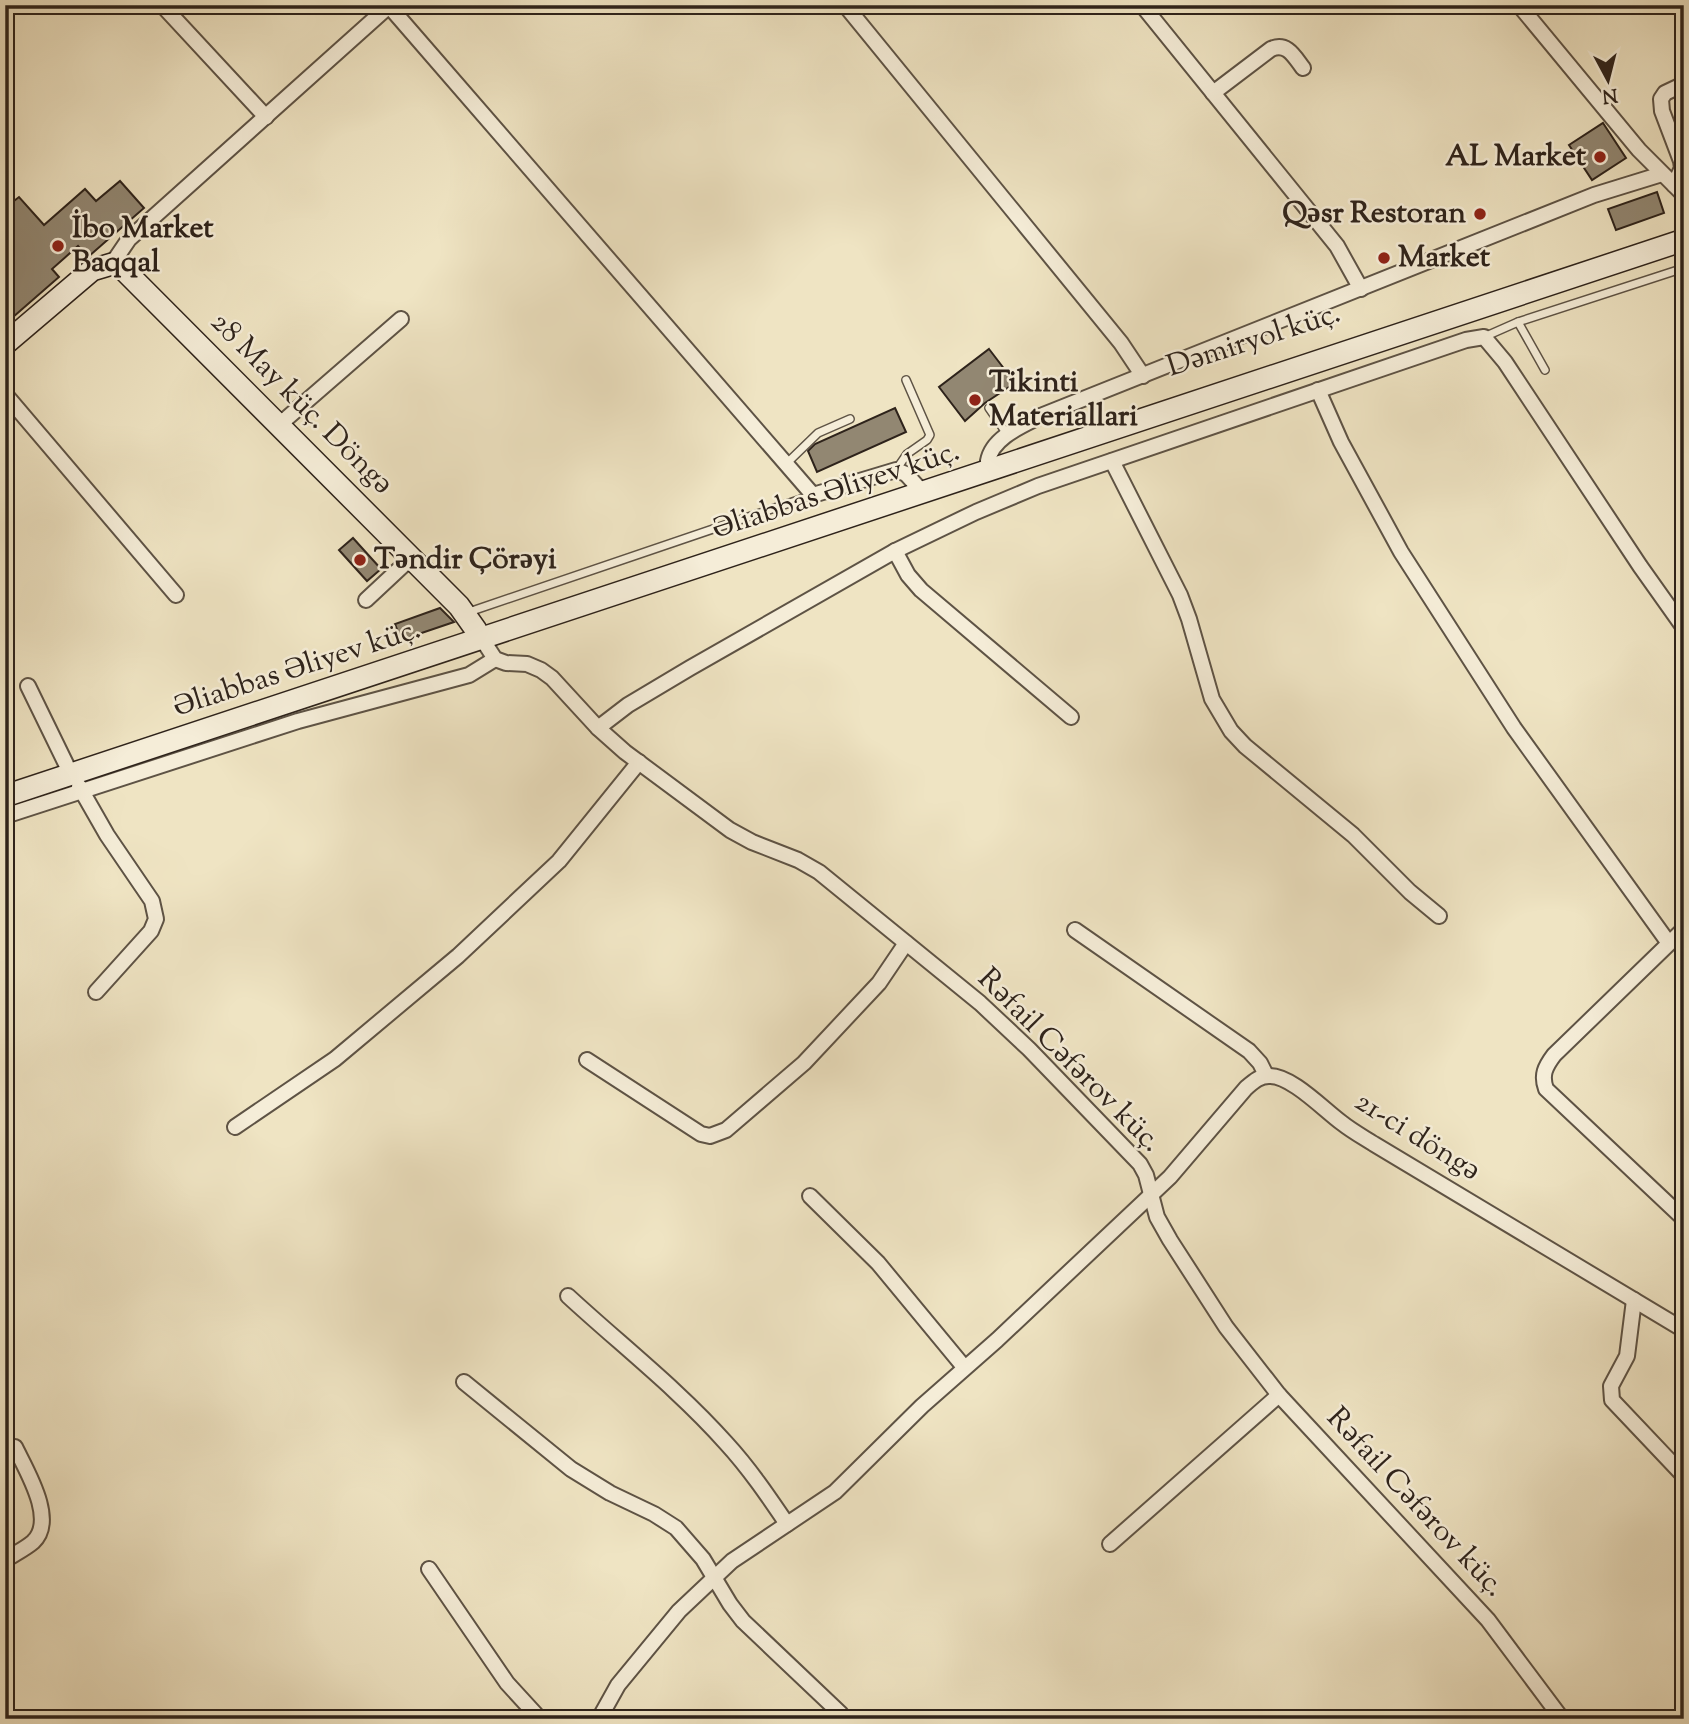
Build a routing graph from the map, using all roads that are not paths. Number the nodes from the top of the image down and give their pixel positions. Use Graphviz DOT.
graph roads {
  1 [pos="162,5"];
  2 [pos="845,5"];
  3 [pos="1142,5"];
  4 [pos="1519,5"];
  5 [pos="389,6"];
  6 [pos="1303,68"];
  7 [pos="1684,83"];
  8 [pos="1213,93"];
  9 [pos="266,117"];
  10 [pos="1662,174"];
  11 [pos="1679,190"];
  12 [pos="1684,230"];
  13 [pos="1684,240"];
  14 [pos="112,264"];
  15 [pos="1684,268"];
  16 [pos="1361,289"];
  17 [pos="401,319"];
  18 [pos="1518,322"];
  19 [pos="1484,337"];
  20 [pos="5,344"];
  21 [pos="1545,370"];
  22 [pos="1143,376"];
  23 [pos="906,380"];
  24 [pos="1318,390"];
  25 [pos="5,394"];
  26 [pos="989,408"];
  27 [pos="850,419"];
  28 [pos="279,425"];
  29 [pos="1007,435"];
  30 [pos="988,461"];
  31 [pos="1112,461"];
  32 [pos="786,464"];
  33 [pos="896,470"];
  34 [pos="918,486"];
  35 [pos="813,495"];
  36 [pos="895,551"];
  37 [pos="411,558"];
  38 [pos="176,595"];
  39 [pos="366,600"];
  40 [pos="475,628"];
  41 [pos="1684,628"];
  42 [pos="495,659"];
  43 [pos="28,686"];
  44 [pos="1071,717"];
  45 [pos="598,728"];
  46 [pos="639,762"];
  47 [pos="73,777"];
  48 [pos="5,784"];
  49 [pos="5,796"];
  50 [pos="5,816"];
  51 [pos="1439,916"];
  52 [pos="1684,929"];
  53 [pos="1075,930"];
  54 [pos="1668,942"];
  55 [pos="906,943"];
  56 [pos="96,992"];
  57 [pos="587,1060"];
  58 [pos="1266,1075"];
  59 [pos="235,1127"];
  60 [pos="1151,1194"];
  61 [pos="810,1196"];
  62 [pos="1684,1219"];
  63 [pos="568,1296"];
  64 [pos="1634,1300"];
  65 [pos="1681,1324"];
  66 [pos="964,1367"];
  67 [pos="464,1382"];
  68 [pos="1279,1395"];
  69 [pos="15,1447"];
  70 [pos="1684,1476"];
  71 [pos="788,1524"];
  72 [pos="1110,1544"];
  73 [pos="5,1560"];
  74 [pos="429,1569"];
  75 [pos="713,1578"];
  76 [pos="841,1714"];
  77 [pos="540,1719"];
  78 [pos="598,1719"];
  79 [pos="1562,1719"];
  1 -- 9 [label="street"];
  2 -- 22 [label="street"];
  3 -- 8 [label="street"];
  4 -- 10 [label="street"];
  5 -- 9 [label="street"];
  5 -- 32 [label="street"];
  6 -- 8 [label="street"];
  7 -- 11 [label="street"];
  8 -- 16 [label="street"];
  9 -- 14 [label="street"];
  10 -- 11 [label="street"];
  10 -- 16 [label="street"];
  12 -- 30 [label="main road, Dəmiryol küç."];
  13 -- 40 [label="main road, Əliabbas Əliyev küç."];
  14 -- 20 [label="main road"];
  14 -- 28 [label="main road, 28 May küç. Döngə"];
  15 -- 18 [label="lane"];
  16 -- 22 [label="street"];
  17 -- 28 [label="street"];
  18 -- 19 [label="lane"];
  18 -- 21 [label="lane"];
  19 -- 24 [label="street"];
  19 -- 41 [label="street"];
  22 -- 29 [label="street"];
  23 -- 33 [label="lane"];
  24 -- 31 [label="street"];
  24 -- 54 [label="street"];
  25 -- 38 [label="street"];
  26 -- 29 [label="lane"];
  27 -- 32 [label="lane"];
  28 -- 37 [label="main road, 28 May küç. Döngə"];
  29 -- 30 [label="street"];
  30 -- 34 [label="main road, Dəmiryol küç."];
  31 -- 36 [label="street"];
  31 -- 51 [label="street"];
  32 -- 35 [label="street"];
  33 -- 34 [label="street"];
  33 -- 35 [label="street"];
  34 -- 40 [label="main road, Dəmiryol küç."];
  35 -- 40 [label="lane"];
  36 -- 44 [label="street"];
  36 -- 45 [label="street"];
  37 -- 39 [label="street"];
  37 -- 40 [label="main road, 28 May küç. Döngə"];
  40 -- 42 [label="street"];
  40 -- 47 [label="main road, Dəmiryol küç."];
  42 -- 45 [label="street, Rəfail Cəfərov küç."];
  42 -- 47 [label="street"];
  43 -- 47 [label="street"];
  45 -- 46 [label="street, Rəfail Cəfərov küç."];
  46 -- 55 [label="street, Rəfail Cəfərov küç."];
  46 -- 59 [label="street"];
  47 -- 48 [label="main road, Dəmiryol küç."];
  47 -- 49 [label="main road"];
  47 -- 50 [label="street"];
  47 -- 56 [label="street"];
  52 -- 54 [label="street"];
  53 -- 58 [label="street"];
  54 -- 62 [label="street"];
  55 -- 57 [label="street"];
  55 -- 60 [label="street, Rəfail Cəfərov küç."];
  58 -- 60 [label="street"];
  58 -- 64 [label="street, 21-ci döngə"];
  60 -- 66 [label="street"];
  60 -- 68 [label="street, Rəfail Cəfərov küç."];
  61 -- 66 [label="street"];
  63 -- 71 [label="street"];
  64 -- 65 [label="street, 21-ci döngə"];
  64 -- 70 [label="street"];
  66 -- 71 [label="street"];
  67 -- 75 [label="street"];
  68 -- 72 [label="street"];
  68 -- 79 [label="street, Rəfail Cəfərov küç."];
  69 -- 73 [label="street"];
  71 -- 75 [label="street"];
  74 -- 77 [label="street"];
  75 -- 76 [label="street"];
  75 -- 78 [label="street"];
}
